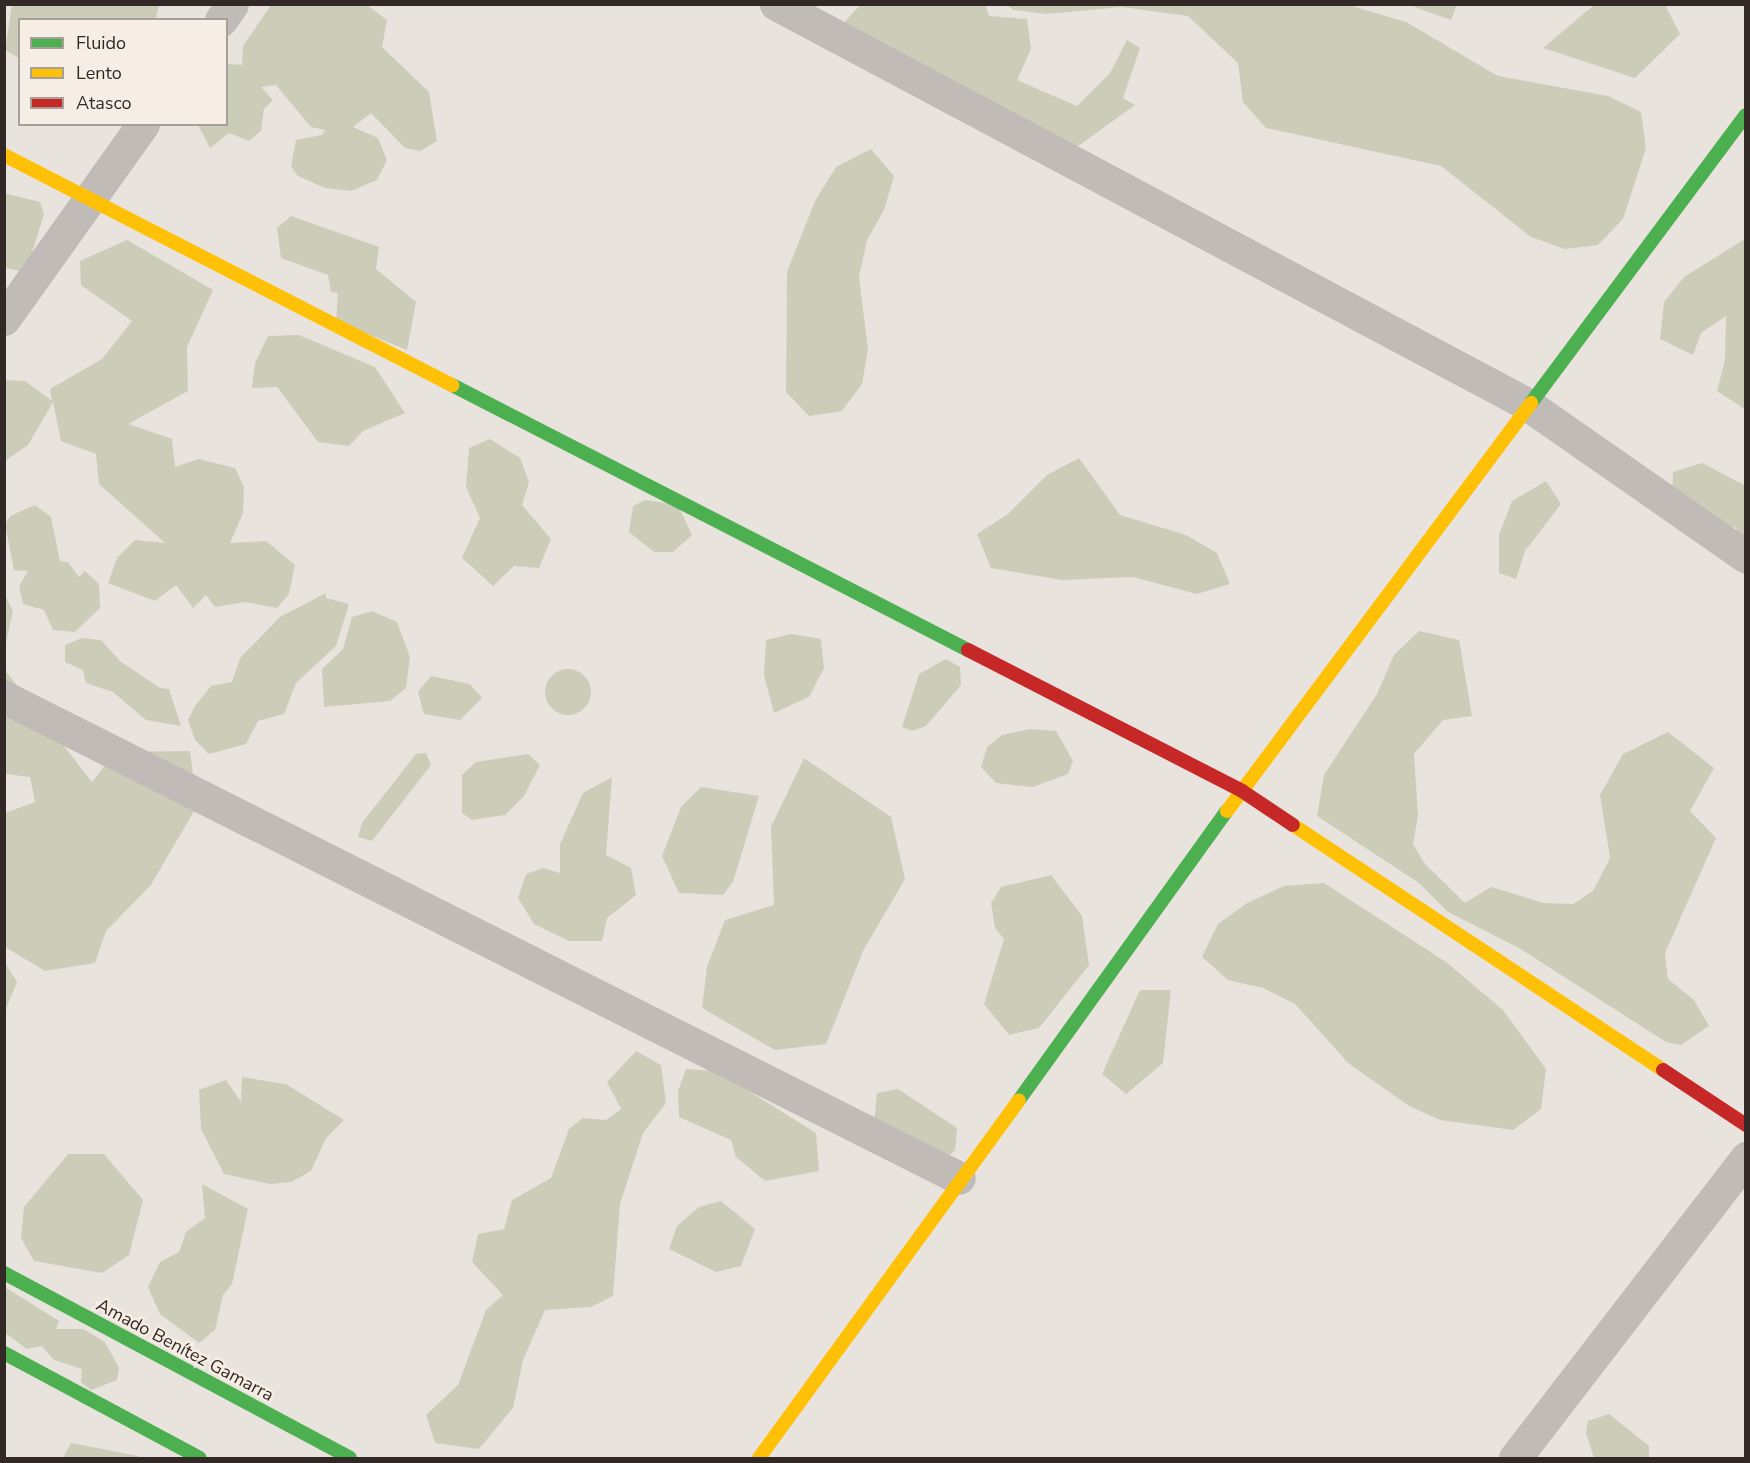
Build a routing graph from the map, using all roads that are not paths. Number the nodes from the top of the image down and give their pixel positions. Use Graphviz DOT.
graph roads {
  1 [pos="232,4"];
  2 [pos="798,9"];
  3 [pos="222,18"];
  4 [pos="1746,115"];
  5 [pos="142,126"];
  6 [pos="4,155"];
  7 [pos="88,198"];
  8 [pos="4,319"];
  9 [pos="1527,404"];
  10 [pos="1746,557"];
  11 [pos="4,697"];
  12 [pos="1242,791"];
  13 [pos="1746,1125"];
  14 [pos="1746,1158"];
  15 [pos="959,1178"];
  16 [pos="4,1274"];
  17 [pos="4,1353"];
  18 [pos="200,1458"];
  19 [pos="350,1458"];
  20 [pos="759,1458"];
  21 [pos="1515,1458"];
  1 -- 3 [label="street"];
  2 -- 9 [label="street"];
  4 -- 9 [label="street"];
  5 -- 7 [label="street"];
  6 -- 7 [label="street"];
  7 -- 8 [label="street"];
  7 -- 12 [label="street"];
  9 -- 10 [label="street"];
  9 -- 12 [label="street"];
  11 -- 15 [label="street"];
  12 -- 13 [label="street"];
  12 -- 15 [label="street"];
  14 -- 21 [label="street"];
  15 -- 20 [label="street"];
  16 -- 19 [label="street, Amado Benítez Gamarra"];
  17 -- 18 [label="street"];
}
